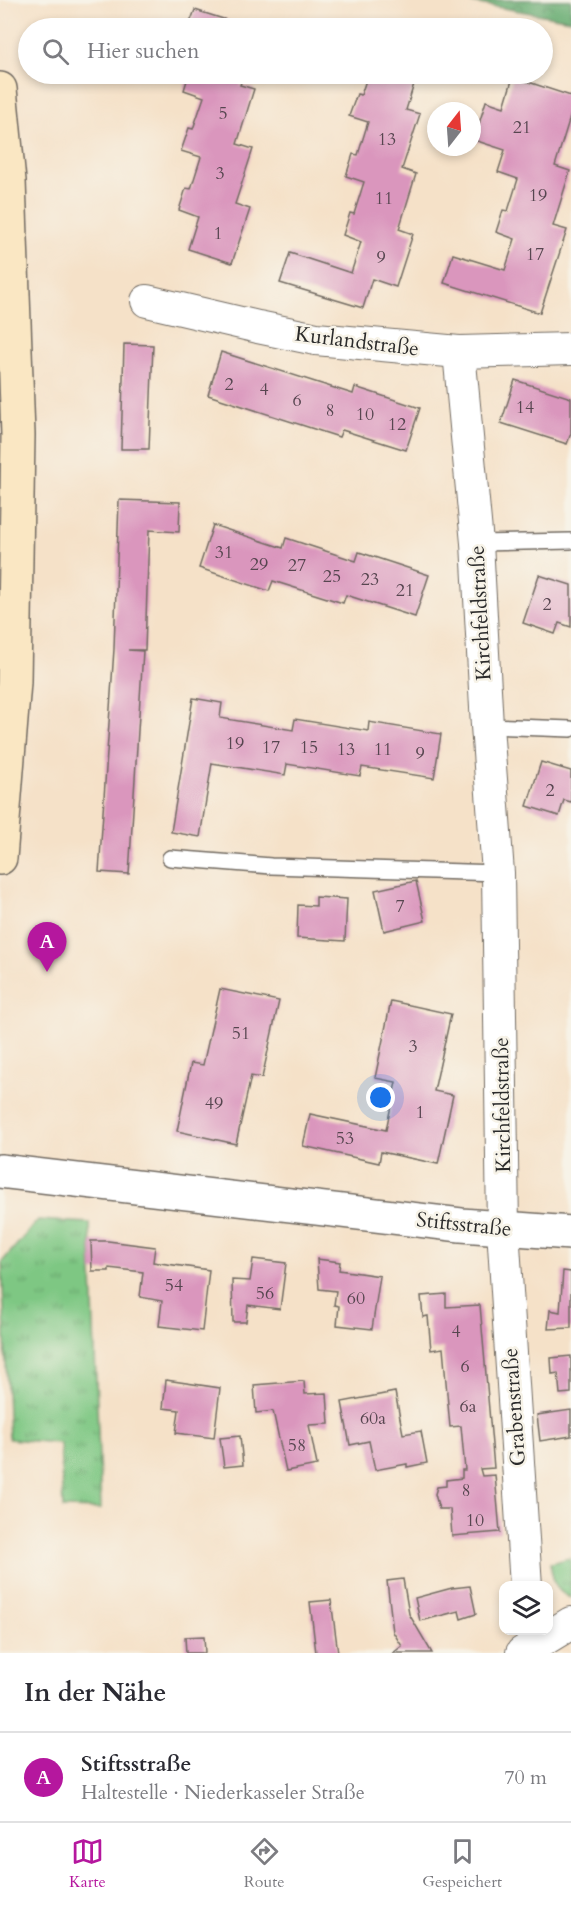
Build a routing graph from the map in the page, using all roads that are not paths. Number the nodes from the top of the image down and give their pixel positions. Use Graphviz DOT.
graph roads {
  1 [pos="0,89"];
  2 [pos="147,301"];
  3 [pos="571,349"];
  4 [pos="459,352"];
  5 [pos="571,541"];
  6 [pos="477,543"];
  7 [pos="487,726"];
  8 [pos="571,729"];
  9 [pos="0,858"];
  10 [pos="170,858"];
  11 [pos="498,873"];
  12 [pos="0,1171"];
  13 [pos="503,1229"];
  14 [pos="571,1233"];
  15 [pos="526,1581"];
  16 [pos="571,1623"];
  17 [pos="528,1646"];
  1 -- 9 [label="main road"];
  2 -- 4 [label="street, Kurlandstraße"];
  3 -- 4 [label="street, Kurlandstraße"];
  4 -- 6 [label="street, Kirchfeldstraße"];
  5 -- 6 [label="lane"];
  6 -- 7 [label="street, Kirchfeldstraße"];
  7 -- 8 [label="lane"];
  7 -- 11 [label="street, Kirchfeldstraße"];
  10 -- 11 [label="lane"];
  11 -- 13 [label="street, Kirchfeldstraße"];
  12 -- 13 [label="street, Stiftsstraße"];
  13 -- 14 [label="street, Stiftsstraße"];
  13 -- 15 [label="street, Grabenstraße"];
  16 -- 17 [label="street"];
}
